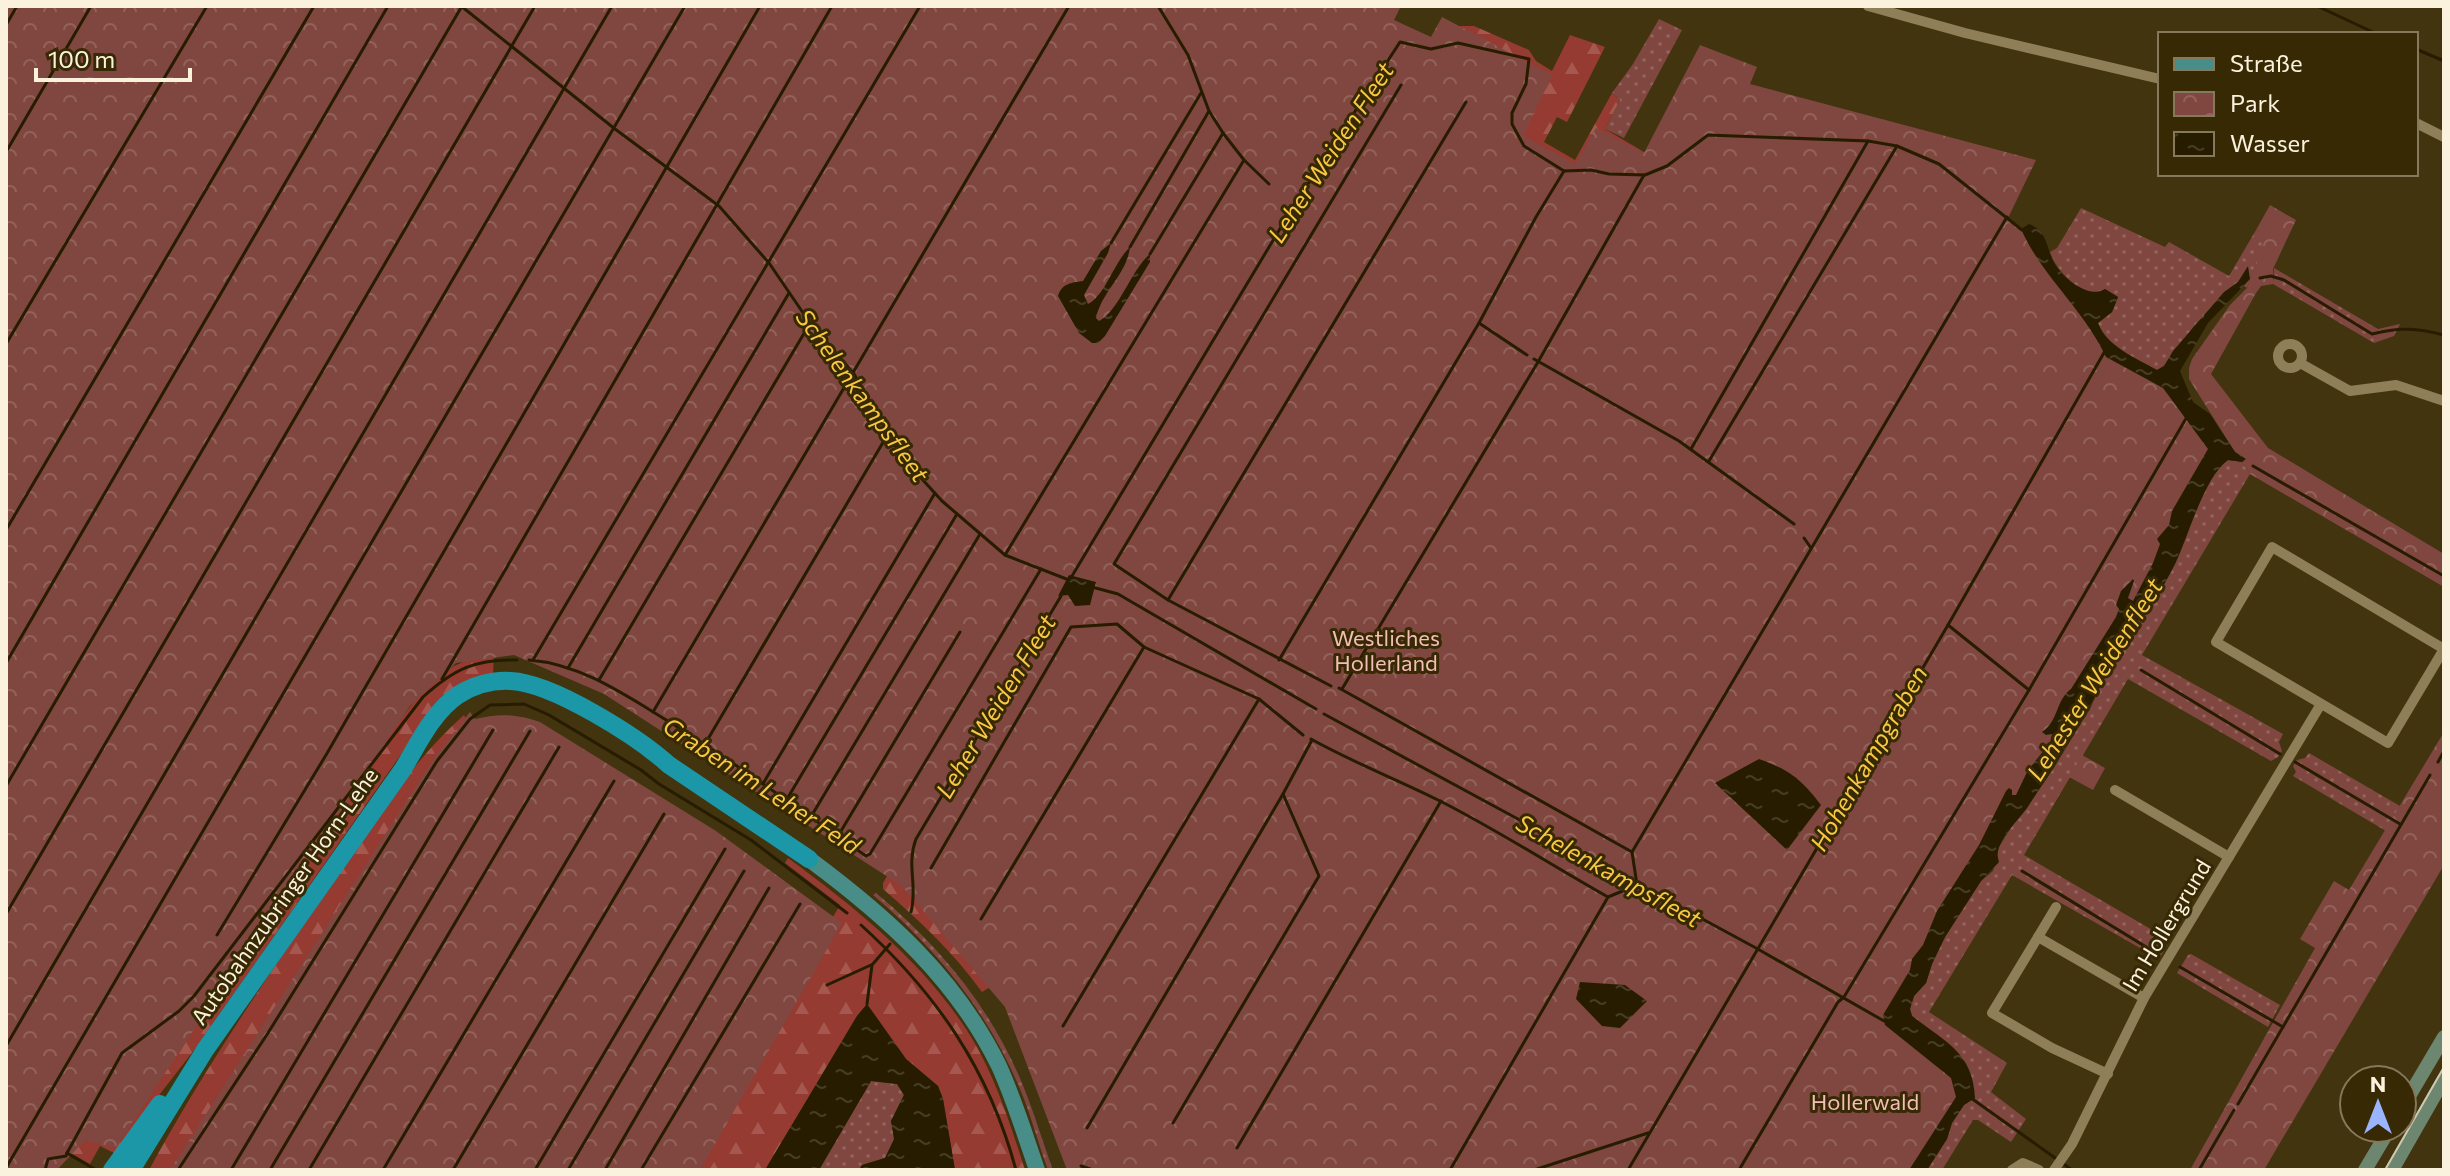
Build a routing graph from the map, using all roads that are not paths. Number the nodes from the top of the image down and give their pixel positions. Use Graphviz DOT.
graph roads {
  1 [pos="1868,6"];
  2 [pos="2158,79"];
  3 [pos="2418,124"];
  4 [pos="2444,137"];
  5 [pos="2300,363"];
  6 [pos="2444,401"];
  7 [pos="2444,649"];
  8 [pos="2321,704"];
  9 [pos="2115,790"];
  10 [pos="2229,857"];
  11 [pos="809,859"];
  12 [pos="2056,907"];
  13 [pos="2038,937"];
  14 [pos="2144,998"];
  15 [pos="2444,1037"];
  16 [pos="205,1050"];
  17 [pos="2108,1074"];
  18 [pos="2444,1079"];
  19 [pos="2418,1081"];
  20 [pos="2380,1144"];
  21 [pos="2059,1165"];
  22 [pos="112,1170"];
  23 [pos="131,1170"];
  24 [pos="1037,1170"];
  25 [pos="2012,1170"];
  26 [pos="2039,1170"];
  27 [pos="2365,1170"];
  28 [pos="2392,1170"];
  1 -- 2 [label="street"];
  3 -- 4 [label="street"];
  5 -- 6 [label="street"];
  7 -- 8 [label="street"];
  7 -- 8 [label="street"];
  8 -- 10 [label="street, Im Hollergrund"];
  9 -- 10 [label="street"];
  10 -- 14 [label="street, Im Hollergrund"];
  11 -- 16 [label="highway, Autobahnzubringer Horn-Lehe"];
  11 -- 24 [label="main road, Autobahnzubringer Horn-Lehe"];
  12 -- 13 [label="street"];
  13 -- 14 [label="street"];
  13 -- 17 [label="street"];
  14 -- 17 [label="street, Im Hollergrund"];
  15 -- 19 [label="main road"];
  16 -- 22 [label="highway"];
  16 -- 23 [label="highway"];
  17 -- 21 [label="street, Im Hollergrund"];
  18 -- 28 [label="main road"];
  20 -- 27 [label="main road"];
  25 -- 26 [label="street"];
}
